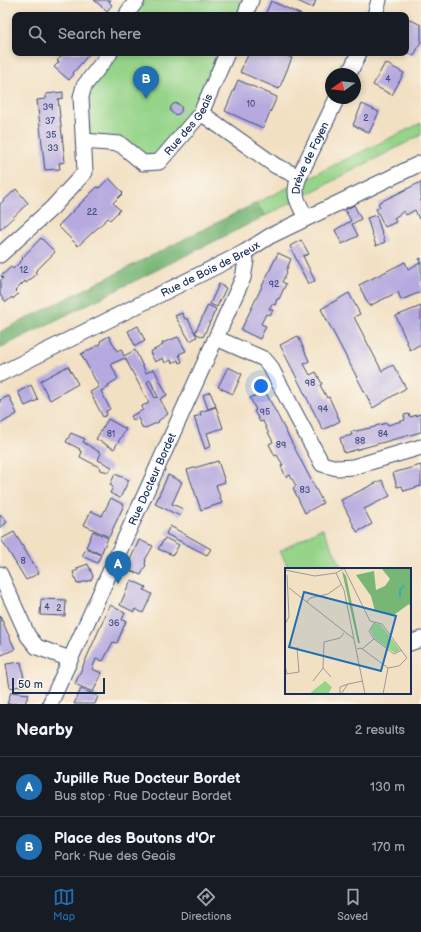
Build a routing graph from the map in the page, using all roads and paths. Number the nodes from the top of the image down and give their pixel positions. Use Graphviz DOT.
graph roads {
  1 [pos="137,0"];
  2 [pos="252,0"];
  3 [pos="380,0"];
  4 [pos="128,12"];
  5 [pos="246,12"];
  6 [pos="376,12"];
  7 [pos="108,56"];
  8 [pos="226,56"];
  9 [pos="358,56"];
  10 [pos="352,68"];
  11 [pos="334,104"];
  12 [pos="200,113"];
  13 [pos="84,141"];
  14 [pos="421,163"];
  15 [pos="299,177"];
  16 [pos="306,218"];
  17 [pos="245,252"];
  18 [pos="0,255"];
  19 [pos="216,338"];
  20 [pos="0,374"];
  21 [pos="421,448"];
  22 [pos="0,574"];
  23 [pos="421,639"];
  24 [pos="411,643"];
  25 [pos="70,659"];
  26 [pos="50,704"];
  1 -- 4 [label="street"];
  2 -- 5 [label="street"];
  3 -- 6 [label="street"];
  7 -- 13 [label="street"];
  8 -- 12 [label="street, Rue des Geais"];
  9 -- 10 [label="street"];
  11 -- 15 [label="street, Drève de Fayen"];
  12 -- 13 [label="street, Rue des Geais"];
  12 -- 15 [label="street"];
  13 -- 18 [label="street"];
  14 -- 16 [label="street, Rue de Bois de Breux"];
  15 -- 16 [label="street, Drève de Fayen"];
  16 -- 17 [label="street, Rue de Bois de Breux"];
  17 -- 19 [label="street, Rue Docteur Bordet"];
  17 -- 20 [label="street, Rue de Bois de Breux"];
  19 -- 21 [label="street"];
  19 -- 25 [label="street, Rue Docteur Bordet"];
  22 -- 25 [label="street"];
  23 -- 24 [label="street"];
  25 -- 26 [label="street, Rue Docteur Bordet"];
}
